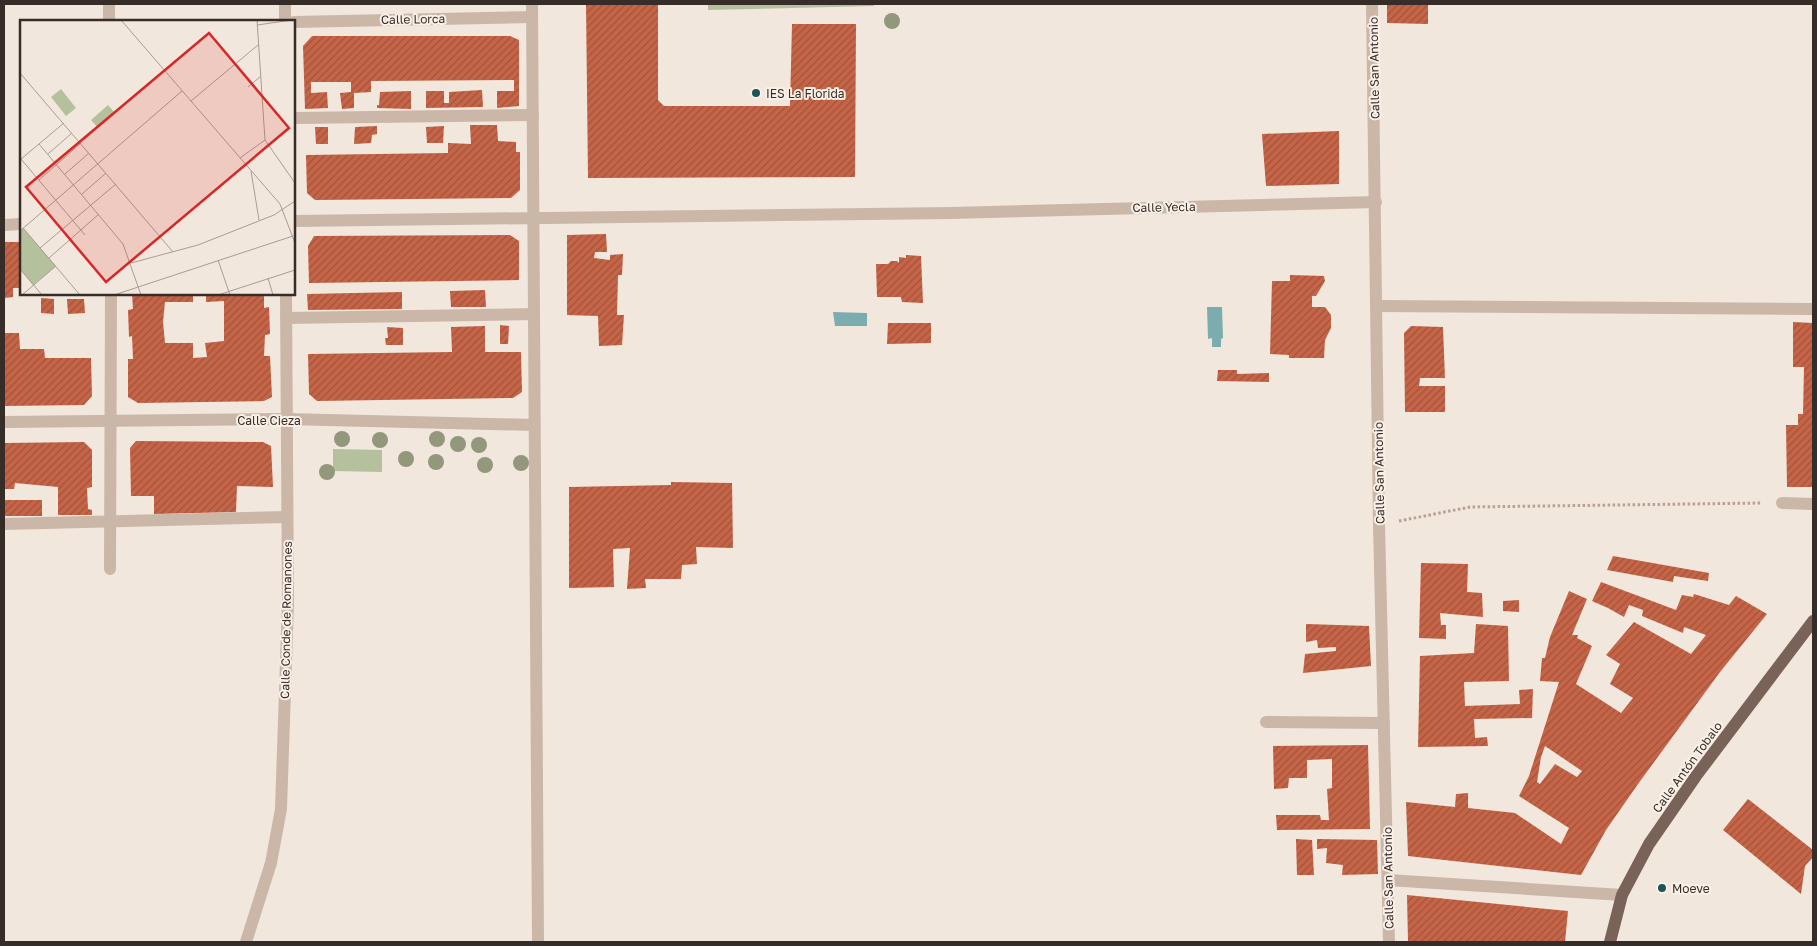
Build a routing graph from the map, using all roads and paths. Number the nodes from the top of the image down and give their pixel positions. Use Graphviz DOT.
graph roads {
  1 [pos="109,4"];
  2 [pos="285,4"];
  3 [pos="1372,4"];
  4 [pos="532,10"];
  5 [pos="109,20"];
  6 [pos="285,20"];
  7 [pos="295,22"];
  8 [pos="533,115"];
  9 [pos="295,118"];
  10 [pos="1376,202"];
  11 [pos="533,218"];
  12 [pos="295,221"];
  13 [pos="4,224"];
  14 [pos="20,224"];
  15 [pos="112,295"];
  16 [pos="286,295"];
  17 [pos="1377,306"];
  18 [pos="1813,309"];
  19 [pos="534,314"];
  20 [pos="286,318"];
  21 [pos="287,419"];
  22 [pos="112,421"];
  23 [pos="4,422"];
  24 [pos="534,425"];
  25 [pos="1782,503"];
  26 [pos="1813,504"];
  27 [pos="287,517"];
  28 [pos="111,522"];
  29 [pos="4,524"];
  30 [pos="1379,525"];
  31 [pos="110,569"];
  32 [pos="1813,622"];
  33 [pos="1266,722"];
  34 [pos="1384,723"];
  35 [pos="1388,880"];
  36 [pos="1622,895"];
  37 [pos="246,942"];
  38 [pos="538,942"];
  39 [pos="1389,942"];
  40 [pos="1610,942"];
  1 -- 5 [label="street"];
  2 -- 6 [label="street"];
  3 -- 10 [label="street, Calle San Antonio"];
  4 -- 7 [label="street, Calle Lorca"];
  4 -- 8 [label="street"];
  8 -- 9 [label="street"];
  8 -- 11 [label="street"];
  10 -- 11 [label="street, Calle Yecla"];
  10 -- 17 [label="street, Calle San Antonio"];
  11 -- 12 [label="street, Calle Yecla"];
  11 -- 19 [label="street"];
  13 -- 14 [label="street"];
  15 -- 22 [label="street"];
  16 -- 20 [label="street, Calle Conde de Romanones"];
  17 -- 18 [label="street"];
  17 -- 30 [label="street, Calle San Antonio"];
  19 -- 20 [label="street"];
  19 -- 24 [label="street"];
  20 -- 21 [label="street, Calle Conde de Romanones"];
  21 -- 22 [label="street, Calle Cieza"];
  21 -- 24 [label="street, Calle Cieza"];
  21 -- 27 [label="street, Calle Conde de Romanones"];
  22 -- 23 [label="street, Calle Cieza"];
  22 -- 28 [label="street"];
  24 -- 38 [label="street"];
  25 -- 26 [label="street"];
  25 -- 30 [label="path"];
  27 -- 28 [label="street"];
  27 -- 37 [label="street, Calle Conde de Romanones"];
  28 -- 29 [label="street"];
  28 -- 31 [label="street"];
  30 -- 34 [label="street, Calle San Antonio"];
  32 -- 36 [label="main road, Calle Antón Tobalo"];
  33 -- 34 [label="street"];
  34 -- 35 [label="street, Calle San Antonio"];
  35 -- 36 [label="street"];
  35 -- 39 [label="street, Calle San Antonio"];
  36 -- 40 [label="main road, Calle Antón Tobalo"];
}
